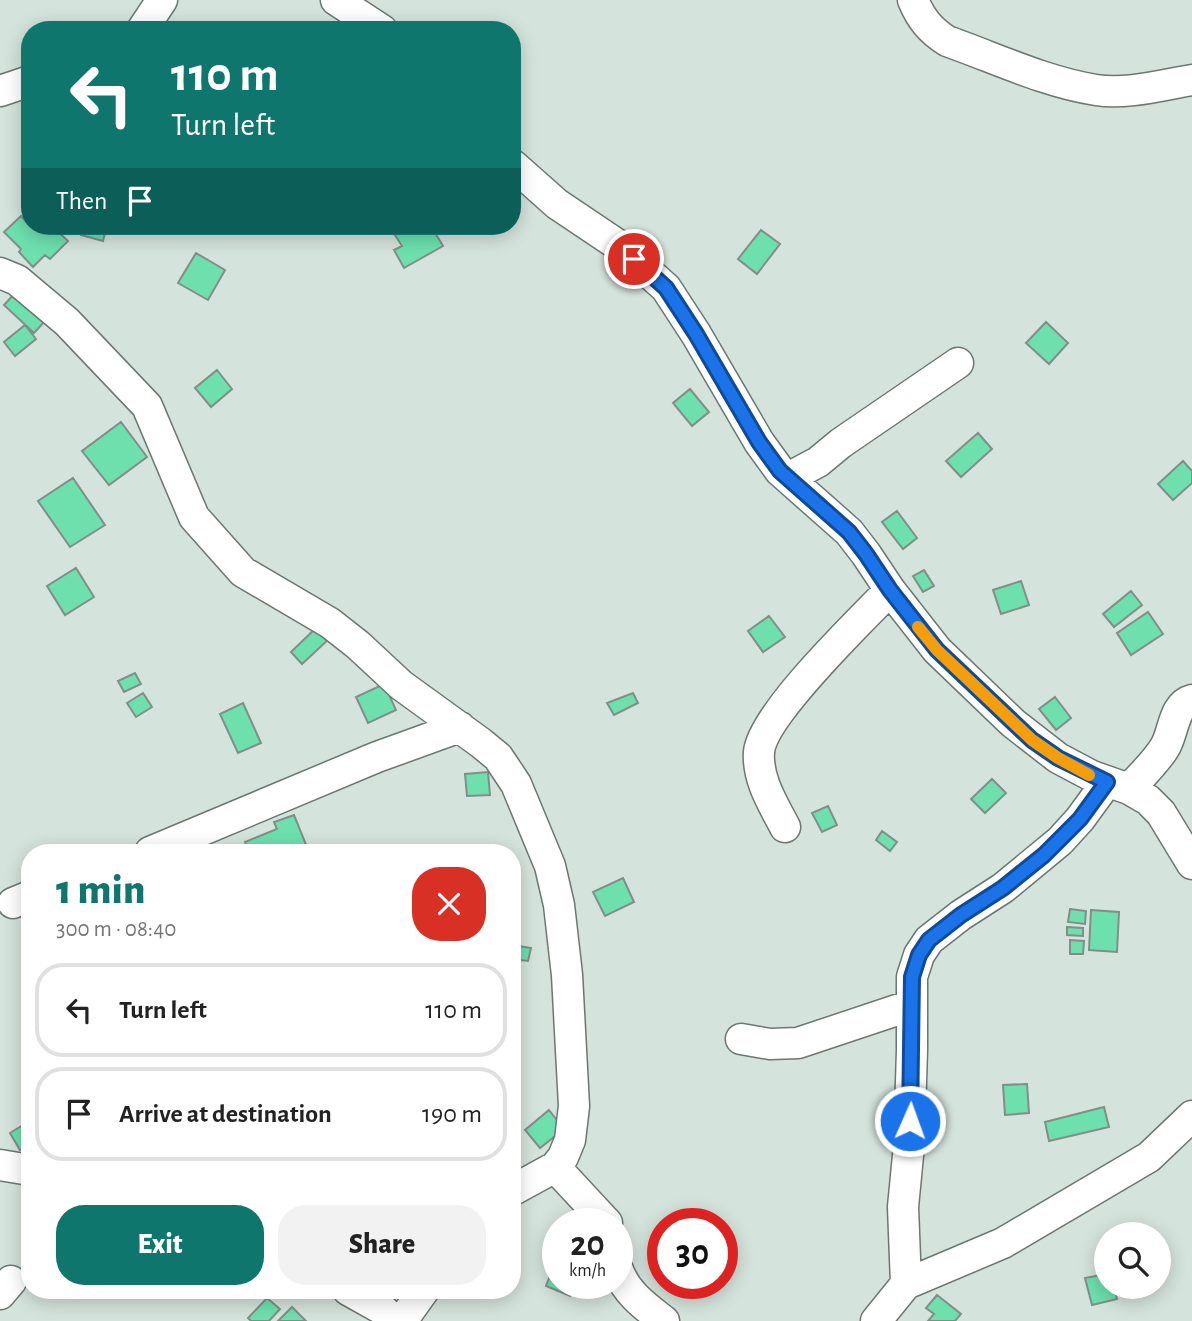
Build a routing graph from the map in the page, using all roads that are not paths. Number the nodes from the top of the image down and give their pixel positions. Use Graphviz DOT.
graph roads {
  1 [pos="162,0"];
  2 [pos="335,0"];
  3 [pos="913,0"];
  4 [pos="148,21"];
  5 [pos="368,21"];
  6 [pos="1192,80"];
  7 [pos="21,84"];
  8 [pos="0,91"];
  9 [pos="521,172"];
  10 [pos="0,273"];
  11 [pos="958,363"];
  12 [pos="788,478"];
  13 [pos="890,590"];
  14 [pos="1192,700"];
  15 [pos="460,727"];
  16 [pos="1118,786"];
  17 [pos="785,827"];
  18 [pos="169,844"];
  19 [pos="1192,864"];
  20 [pos="912,1004"];
  21 [pos="741,1039"];
  22 [pos="1192,1116"];
  23 [pos="0,1165"];
  24 [pos="555,1167"];
  25 [pos="21,1168"];
  26 [pos="521,1186"];
  27 [pos="593,1208"];
  28 [pos="906,1284"];
  29 [pos="633,1294"];
  30 [pos="364,1299"];
  31 [pos="418,1299"];
  32 [pos="394,1321"];
  33 [pos="402,1321"];
  34 [pos="664,1321"];
  35 [pos="876,1321"];
  1 -- 4 [label="street"];
  2 -- 5 [label="street"];
  3 -- 6 [label="street"];
  7 -- 8 [label="street"];
  9 -- 12 [label="street"];
  10 -- 15 [label="street"];
  11 -- 12 [label="street"];
  12 -- 13 [label="street"];
  13 -- 16 [label="street"];
  13 -- 17 [label="street"];
  14 -- 16 [label="street"];
  15 -- 18 [label="street"];
  15 -- 24 [label="street"];
  16 -- 19 [label="street"];
  16 -- 20 [label="street"];
  20 -- 21 [label="street"];
  20 -- 28 [label="street"];
  22 -- 28 [label="street"];
  23 -- 25 [label="street"];
  24 -- 26 [label="street"];
  24 -- 27 [label="street"];
  28 -- 35 [label="street"];
  29 -- 34 [label="street"];
  30 -- 32 [label="street"];
  31 -- 33 [label="street"];
}
